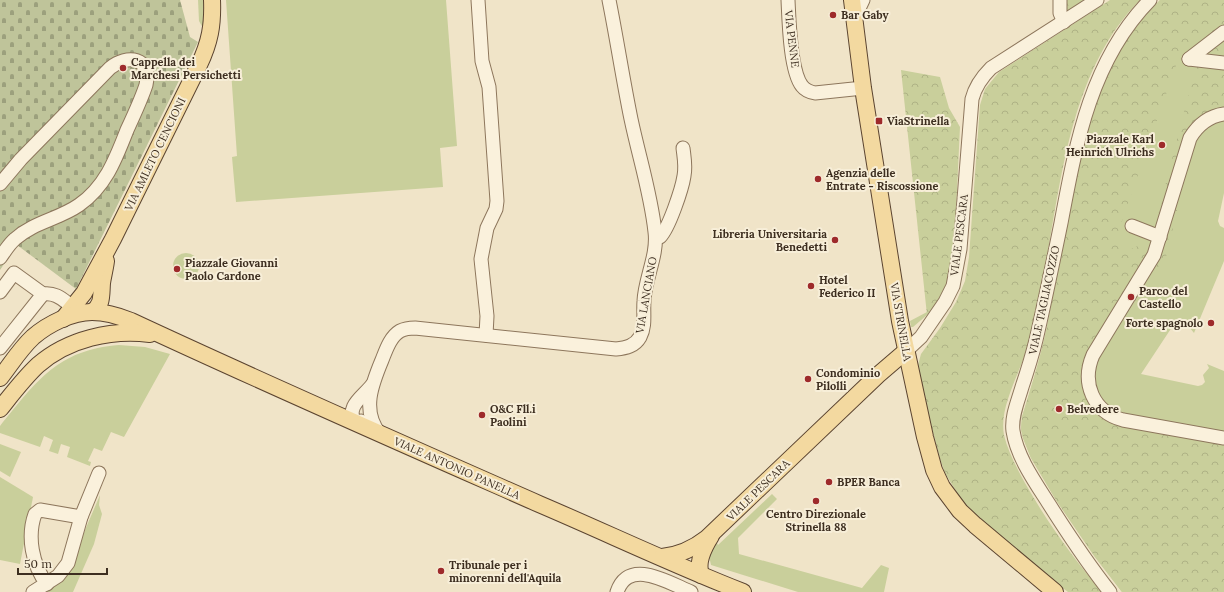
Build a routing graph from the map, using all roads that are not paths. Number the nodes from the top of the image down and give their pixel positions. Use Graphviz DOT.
graph roads {
  1 [pos="212,0"];
  2 [pos="478,0"];
  3 [pos="609,0"];
  4 [pos="788,0"];
  5 [pos="852,0"];
  6 [pos="863,0"];
  7 [pos="1060,0"];
  8 [pos="1097,0"];
  9 [pos="1150,0"];
  10 [pos="854,19"];
  11 [pos="1064,22"];
  12 [pos="1224,32"];
  13 [pos="1224,63"];
  14 [pos="863,88"];
  15 [pos="1224,114"];
  16 [pos="683,148"];
  17 [pos="0,184"];
  18 [pos="1132,226"];
  19 [pos="1160,237"];
  20 [pos="656,238"];
  21 [pos="0,258"];
  22 [pos="1,289"];
  23 [pos="95,289"];
  24 [pos="43,294"];
  25 [pos="73,307"];
  26 [pos="92,312"];
  27 [pos="110,314"];
  28 [pos="62,320"];
  29 [pos="122,332"];
  30 [pos="486,335"];
  31 [pos="172,340"];
  32 [pos="2,342"];
  33 [pos="906,351"];
  34 [pos="0,376"];
  35 [pos="364,402"];
  36 [pos="0,409"];
  37 [pos="323,409"];
  38 [pos="355,423"];
  39 [pos="380,434"];
  40 [pos="1224,438"];
  41 [pos="99,473"];
  42 [pos="81,517"];
  43 [pos="714,531"];
  44 [pos="662,558"];
  45 [pos="701,575"];
  46 [pos="46,584"];
  47 [pos="33,592"];
  48 [pos="617,592"];
  49 [pos="691,592"];
  50 [pos="743,592"];
  51 [pos="1055,592"];
  52 [pos="1110,592"];
  1 -- 23 [label="main road, VIA AMLETO CENCIONI"];
  2 -- 30 [label="street"];
  3 -- 20 [label="street, VIA LANCIANO"];
  4 -- 14 [label="street, VIA PENNE"];
  5 -- 10 [label="main road, VIA STRINELLA"];
  6 -- 10 [label="street"];
  7 -- 11 [label="street"];
  8 -- 11 [label="street, VIALE PESCARA"];
  9 -- 52 [label="street, VIALE TAGLIACOZZO"];
  10 -- 14 [label="main road, VIA STRINELLA"];
  11 -- 33 [label="street, VIALE PESCARA"];
  12 -- 13 [label="street"];
  14 -- 33 [label="main road, VIA STRINELLA"];
  15 -- 19 [label="street"];
  16 -- 20 [label="street"];
  17 -- 21 [label="street"];
  18 -- 19 [label="street"];
  19 -- 40 [label="street"];
  20 -- 30 [label="street, VIA LANCIANO"];
  22 -- 24 [label="street"];
  23 -- 25 [label="main road, VIA AMLETO CENCIONI"];
  23 -- 26 [label="main road, VIA AMLETO CENCIONI"];
  23 -- 27 [label="main road, VIA AMLETO CENCIONI"];
  24 -- 25 [label="street"];
  24 -- 32 [label="street"];
  25 -- 28 [label="main road, VIA AMLETO CENCIONI"];
  26 -- 27 [label="main road, VIALE ANTONIO PANELLA"];
  26 -- 28 [label="main road, VIALE ANTONIO PANELLA"];
  26 -- 29 [label="main road"];
  27 -- 31 [label="main road, VIALE ANTONIO PANELLA"];
  28 -- 34 [label="main road, VIALE ANTONIO PANELLA"];
  29 -- 31 [label="main road, VIALE ANTONIO PANELLA"];
  29 -- 36 [label="main road, VIALE ANTONIO PANELLA"];
  30 -- 35 [label="street, VIA LANCIANO"];
  31 -- 37 [label="main road, VIALE ANTONIO PANELLA"];
  33 -- 43 [label="main road, VIALE PESCARA"];
  33 -- 51 [label="main road, VIA STRINELLA"];
  35 -- 37 [label="street"];
  35 -- 38 [label="street, VIA LANCIANO"];
  35 -- 39 [label="street, VIA LANCIANO"];
  37 -- 38 [label="main road, VIALE ANTONIO PANELLA"];
  38 -- 39 [label="main road, VIALE ANTONIO PANELLA"];
  39 -- 44 [label="main road, VIALE ANTONIO PANELLA"];
  41 -- 42 [label="street"];
  42 -- 46 [label="street"];
  42 -- 46 [label="street"];
  43 -- 44 [label="main road, VIALE PESCARA"];
  43 -- 45 [label="main road, VIALE PESCARA"];
  44 -- 45 [label="main road, VIALE ANTONIO PANELLA"];
  45 -- 50 [label="main road, VIALE ANTONIO PANELLA"];
  46 -- 47 [label="street"];
  48 -- 49 [label="street"];
}
